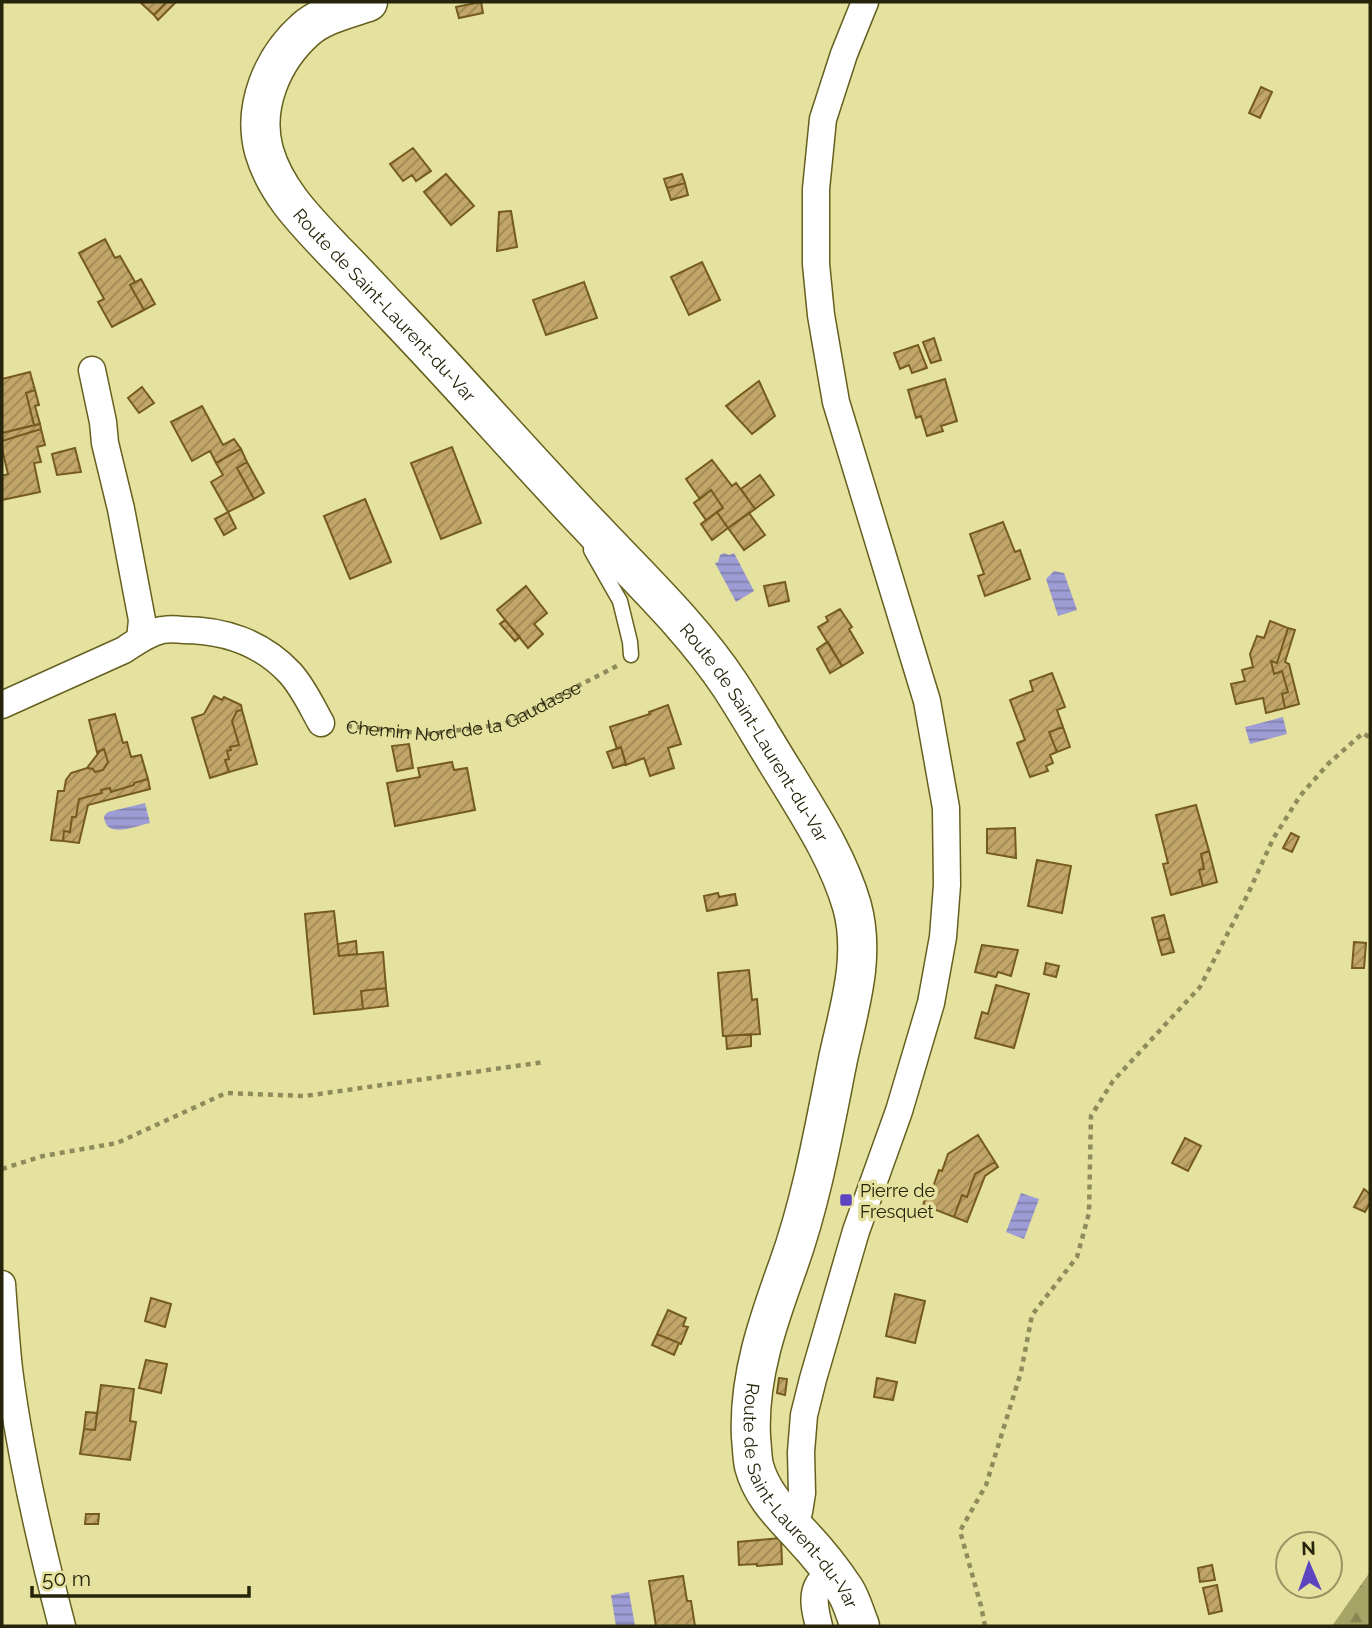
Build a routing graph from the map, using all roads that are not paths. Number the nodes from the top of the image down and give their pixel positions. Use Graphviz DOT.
graph roads {
  1 [pos="368,2"];
  2 [pos="865,2"];
  3 [pos="92,370"];
  4 [pos="596,532"];
  5 [pos="140,639"];
  6 [pos="631,655"];
  7 [pos="2,705"];
  8 [pos="321,723"];
  9 [pos="2,1284"];
  10 [pos="790,1523"];
  11 [pos="830,1571"];
  12 [pos="62,1626"];
  13 [pos="819,1626"];
  14 [pos="860,1626"];
  1 -- 4 [label="street, Route de Saint-Laurent-du-Var"];
  2 -- 10 [label="street"];
  3 -- 5 [label="street"];
  4 -- 6 [label="lane"];
  4 -- 10 [label="street, Route de Saint-Laurent-du-Var"];
  5 -- 7 [label="street, Chemin Nord de la Gaudasse"];
  5 -- 8 [label="street, Chemin Nord de la Gaudasse"];
  9 -- 12 [label="street"];
  10 -- 11 [label="street, Route de Saint-Laurent-du-Var"];
  11 -- 13 [label="street"];
  11 -- 14 [label="street, Route de Saint-Laurent-du-Var"];
}
